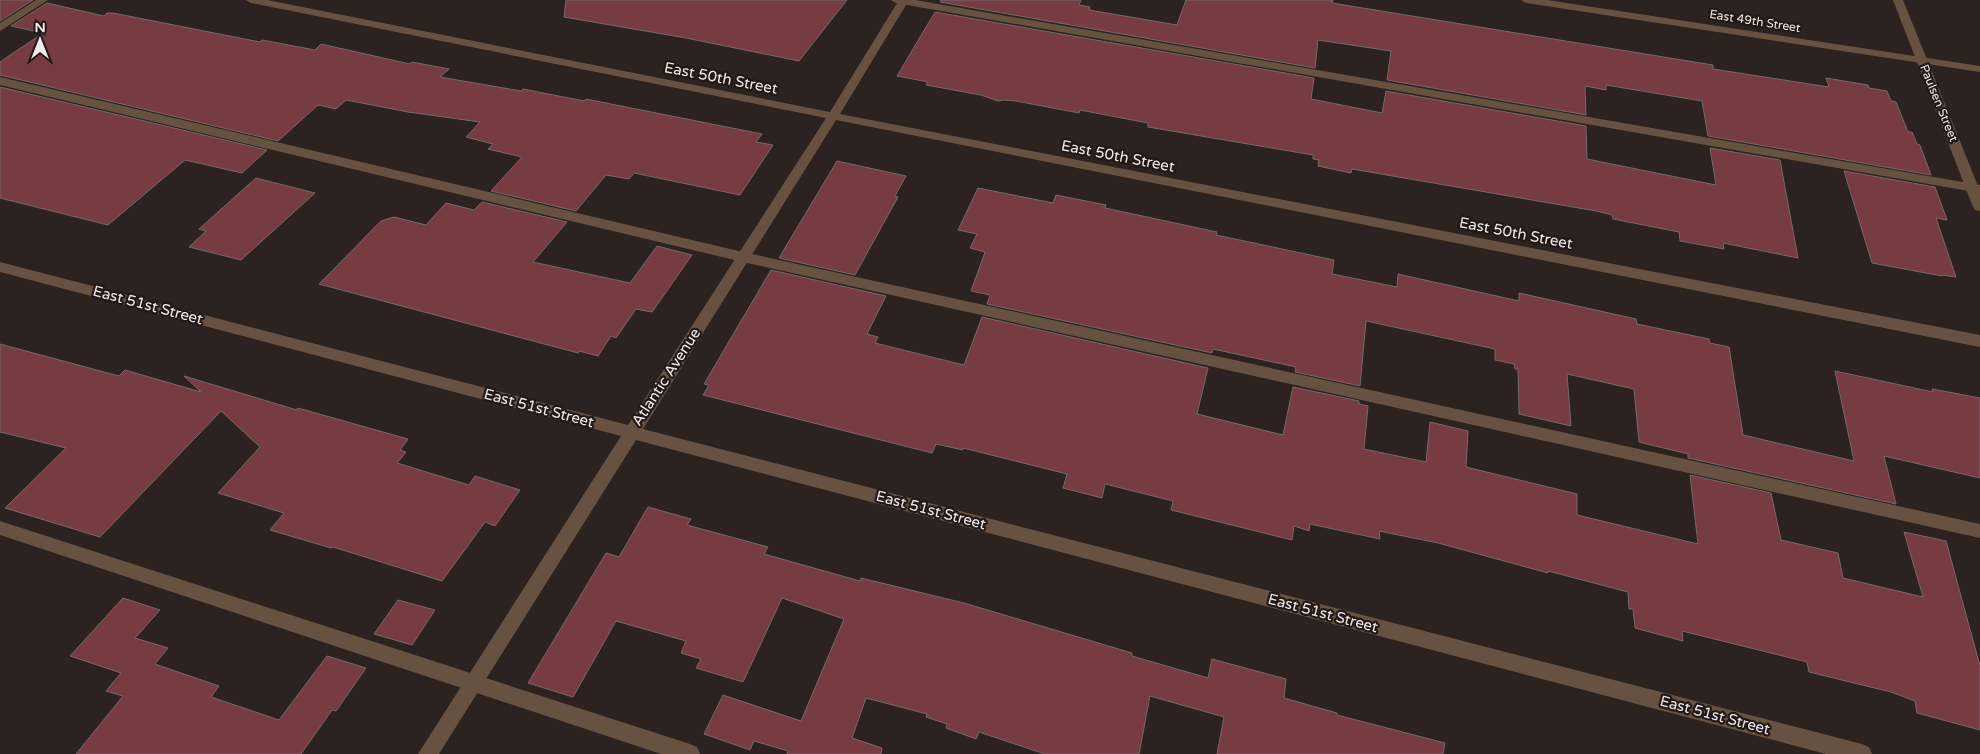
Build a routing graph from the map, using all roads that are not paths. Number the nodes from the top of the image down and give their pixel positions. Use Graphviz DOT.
graph roads {
  1 [pos="43,0"];
  2 [pos="251,0"];
  3 [pos="901,0"];
  4 [pos="1526,0"];
  5 [pos="1898,0"];
  6 [pos="0,28"];
  7 [pos="1922,60"];
  8 [pos="1980,69"];
  9 [pos="0,82"];
  10 [pos="833,116"];
  11 [pos="1976,189"];
  12 [pos="1980,207"];
  13 [pos="743,257"];
  14 [pos="0,267"];
  15 [pos="1980,340"];
  16 [pos="631,432"];
  17 [pos="0,528"];
  18 [pos="1980,531"];
  19 [pos="473,682"];
  20 [pos="428,754"];
  21 [pos="690,754"];
  22 [pos="1862,754"];
  1 -- 6 [label="street"];
  2 -- 10 [label="street, East 50th Street"];
  3 -- 10 [label="street, Atlantic Avenue"];
  3 -- 11 [label="street"];
  4 -- 7 [label="street, East 49th Street"];
  5 -- 7 [label="street, Paulsen Street"];
  7 -- 8 [label="street, East 49th Street"];
  7 -- 11 [label="street, Paulsen Street"];
  9 -- 13 [label="street"];
  10 -- 13 [label="street, Atlantic Avenue"];
  10 -- 15 [label="street, East 50th Street"];
  11 -- 12 [label="street, Paulsen Street"];
  13 -- 16 [label="street, Atlantic Avenue"];
  13 -- 18 [label="street"];
  14 -- 16 [label="street, East 51st Street"];
  16 -- 19 [label="street, Atlantic Avenue"];
  16 -- 22 [label="street, East 51st Street"];
  17 -- 19 [label="street"];
  19 -- 20 [label="street, Atlantic Avenue"];
  19 -- 21 [label="street"];
}
